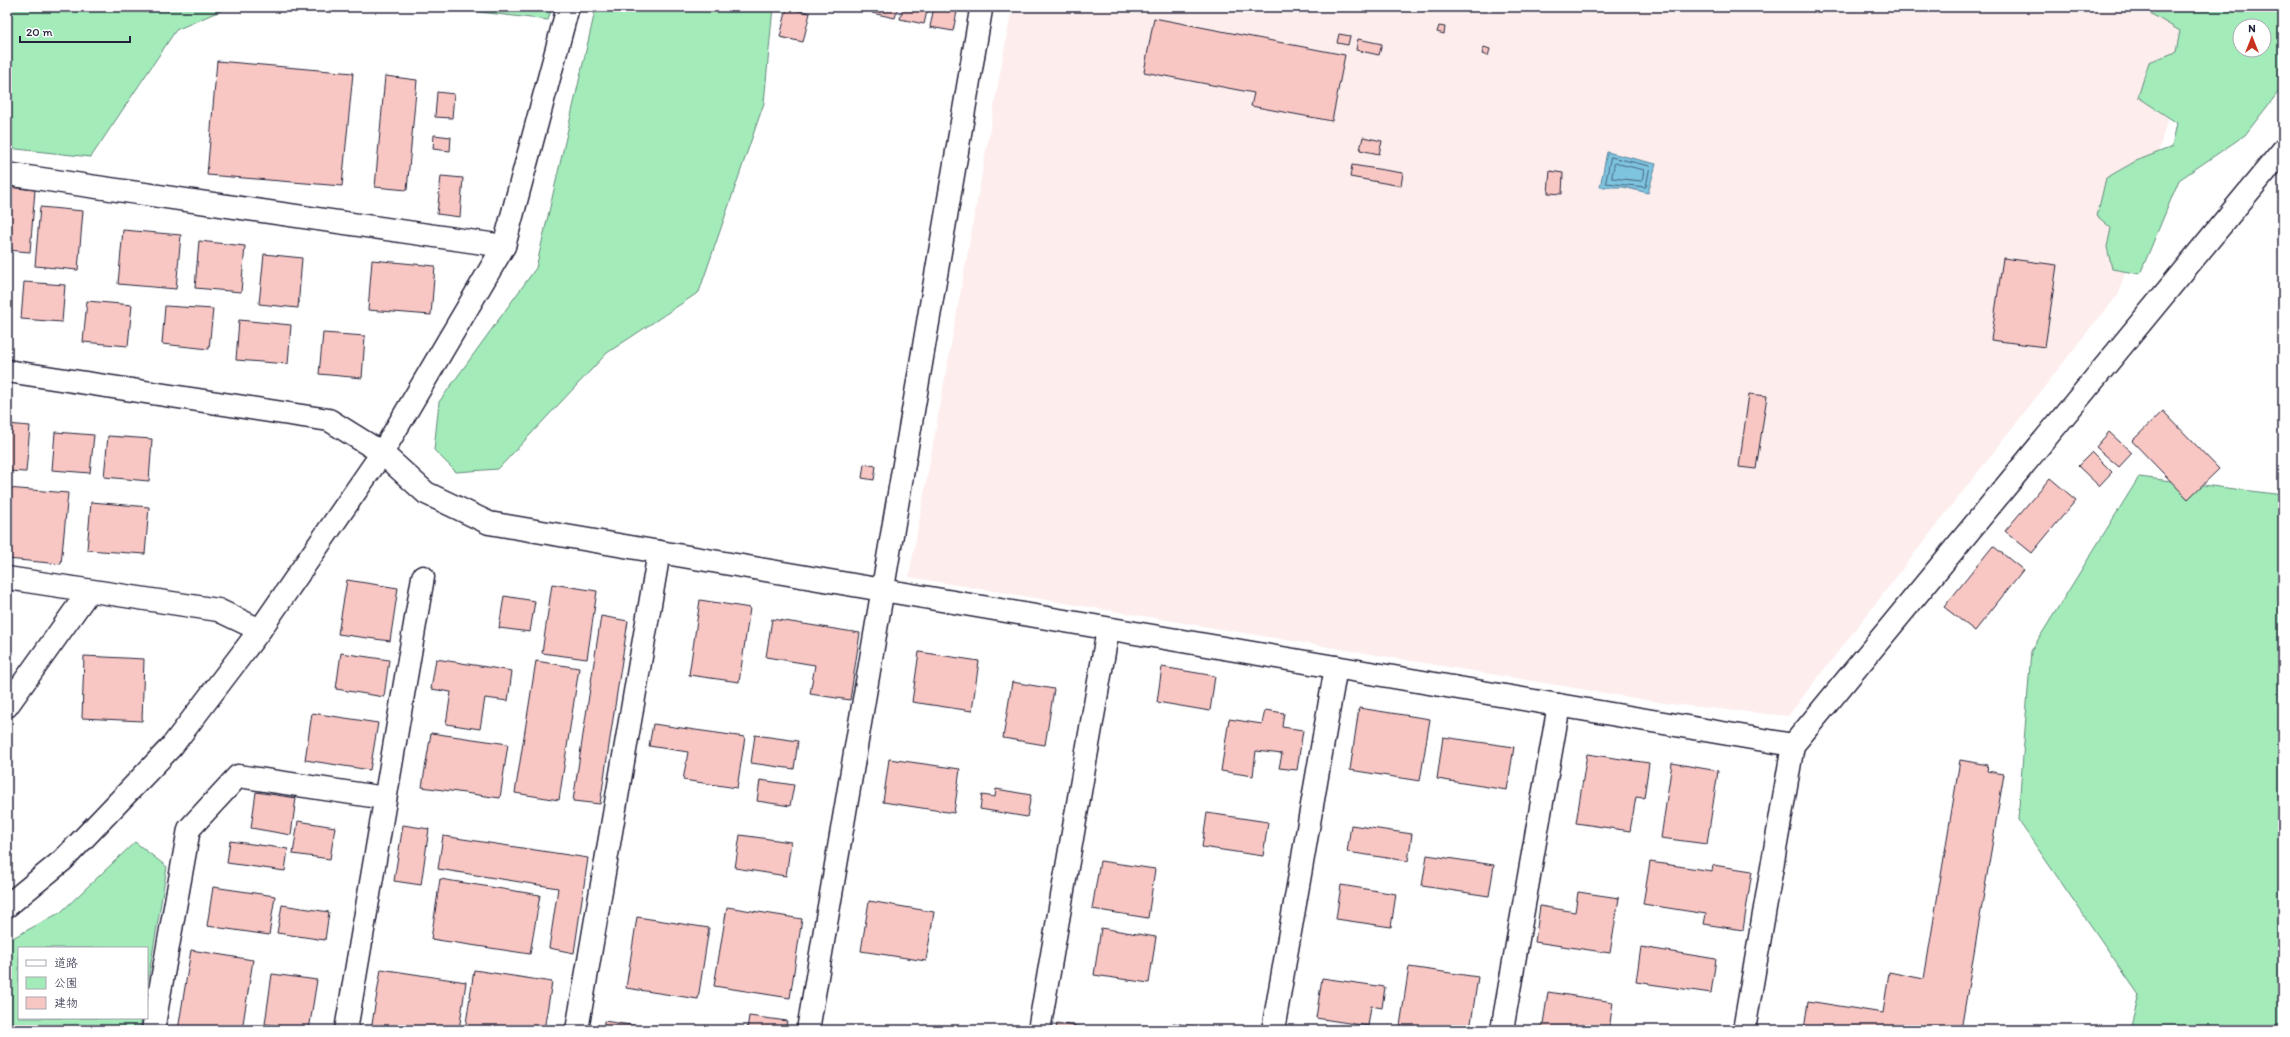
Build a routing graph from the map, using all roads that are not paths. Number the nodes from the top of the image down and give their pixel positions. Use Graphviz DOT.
graph roads {
  1 [pos="568,7"];
  2 [pos="981,10"];
  3 [pos="2283,150"];
  4 [pos="7,174"];
  5 [pos="504,246"];
  6 [pos="7,372"];
  7 [pos="382,453"];
  8 [pos="658,552"];
  9 [pos="423,577"];
  10 [pos="7,578"];
  11 [pos="883,590"];
  12 [pos="89,591"];
  13 [pos="1108,629"];
  14 [pos="260,630"];
  15 [pos="1336,667"];
  16 [pos="1559,705"];
  17 [pos="7,706"];
  18 [pos="1793,745"];
  19 [pos="385,798"];
  20 [pos="7,906"];
  21 [pos="153,1030"];
  22 [pos="346,1030"];
  23 [pos="577,1030"];
  24 [pos="808,1030"];
  25 [pos="1039,1030"];
  26 [pos="1273,1030"];
  27 [pos="1502,1030"];
  28 [pos="1744,1030"];
  1 -- 5 [label="street"];
  2 -- 11 [label="street"];
  3 -- 18 [label="street"];
  4 -- 5 [label="street"];
  5 -- 7 [label="street"];
  6 -- 7 [label="street"];
  7 -- 8 [label="street"];
  7 -- 14 [label="street"];
  8 -- 11 [label="street"];
  8 -- 23 [label="street"];
  9 -- 19 [label="street"];
  10 -- 12 [label="street"];
  11 -- 13 [label="street"];
  11 -- 24 [label="street"];
  12 -- 14 [label="street"];
  12 -- 17 [label="street"];
  13 -- 15 [label="street"];
  13 -- 25 [label="street"];
  14 -- 20 [label="street"];
  15 -- 16 [label="street"];
  15 -- 26 [label="street"];
  16 -- 18 [label="street"];
  16 -- 27 [label="street"];
  18 -- 28 [label="street"];
  19 -- 21 [label="street"];
  19 -- 22 [label="street"];
}
